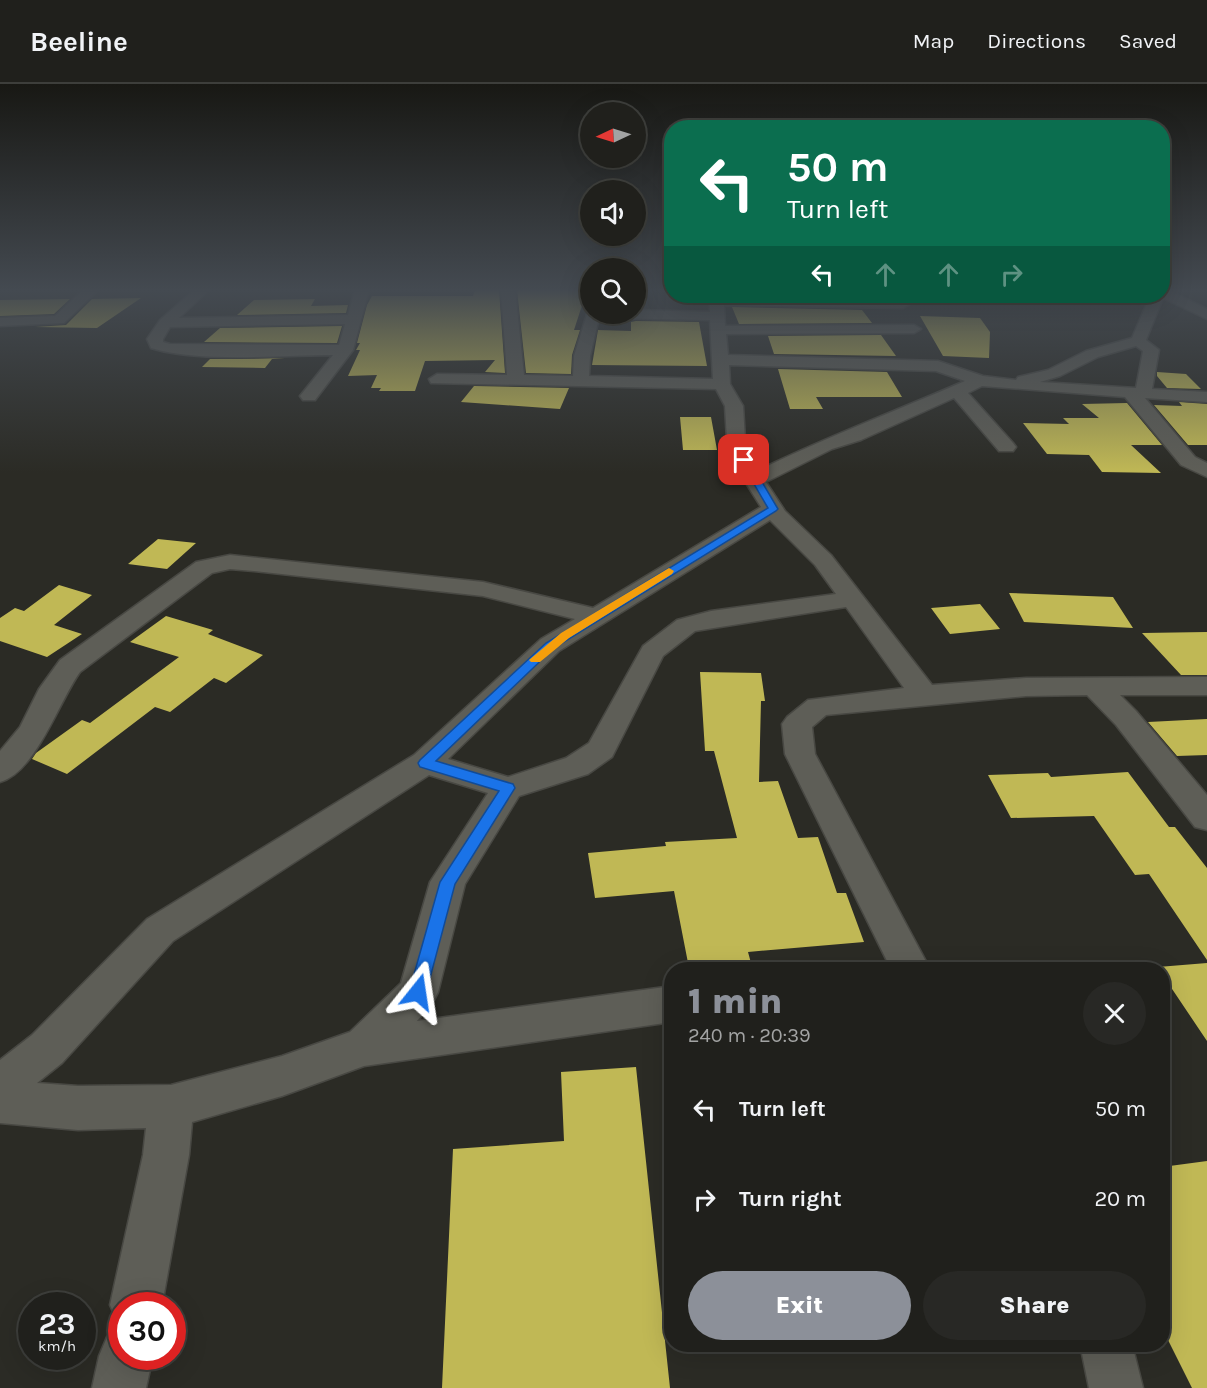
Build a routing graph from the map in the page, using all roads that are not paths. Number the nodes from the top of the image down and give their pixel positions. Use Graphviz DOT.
graph roads {
  1 [pos="344,351"];
  2 [pos="513,351"];
  3 [pos="583,351"];
  4 [pos="719,351"];
  5 [pos="933,351"];
  6 [pos="1103,351"];
  7 [pos="1150,351"];
  8 [pos="721,372"];
  9 [pos="437,379"];
  10 [pos="516,380"];
  11 [pos="581,381"];
  12 [pos="980,381"];
  13 [pos="1010,385"];
  14 [pos="958,392"];
  15 [pos="1136,392"];
  16 [pos="309,396"];
  17 [pos="1207,397"];
  18 [pos="1006,447"];
  19 [pos="1207,471"];
  20 [pos="754,480"];
  21 [pos="773,509"];
  22 [pos="852,599"];
  23 [pos="595,616"];
  24 [pos="1094,686"];
  25 [pos="1207,686"];
  26 [pos="924,695"];
  27 [pos="425,763"];
  28 [pos="0,771"];
  29 [pos="508,788"];
  30 [pos="1207,818"];
  31 [pos="907,962"];
  32 [pos="664,1005"];
  33 [pos="364,1047"];
  34 [pos="0,1086"];
  35 [pos="0,1102"];
  36 [pos="171,1106"];
  37 [pos="139,1292"];
  38 [pos="1108,1352"];
  39 [pos="123,1370"];
  40 [pos="119,1388"];
  41 [pos="1116,1388"];
  1 -- 16 [label="street"];
  2 -- 10 [label="street"];
  3 -- 11 [label="street"];
  4 -- 8 [label="street"];
  5 -- 12 [label="street"];
  6 -- 13 [label="street"];
  7 -- 15 [label="street"];
  8 -- 11 [label="street"];
  8 -- 12 [label="street"];
  8 -- 20 [label="street"];
  9 -- 10 [label="street"];
  10 -- 11 [label="street"];
  12 -- 13 [label="street"];
  12 -- 14 [label="street"];
  13 -- 15 [label="street"];
  14 -- 18 [label="street"];
  14 -- 20 [label="street"];
  15 -- 17 [label="street"];
  15 -- 19 [label="street"];
  20 -- 21 [label="street"];
  21 -- 22 [label="street"];
  21 -- 23 [label="street"];
  22 -- 26 [label="street"];
  22 -- 29 [label="street"];
  23 -- 27 [label="street"];
  23 -- 28 [label="street"];
  24 -- 25 [label="street"];
  24 -- 26 [label="street"];
  24 -- 30 [label="street"];
  26 -- 31 [label="street"];
  27 -- 29 [label="street"];
  27 -- 34 [label="street"];
  29 -- 33 [label="street"];
  32 -- 33 [label="street"];
  33 -- 36 [label="street"];
  35 -- 36 [label="street"];
  36 -- 37 [label="street"];
  38 -- 41 [label="street"];
  39 -- 40 [label="street"];
}
